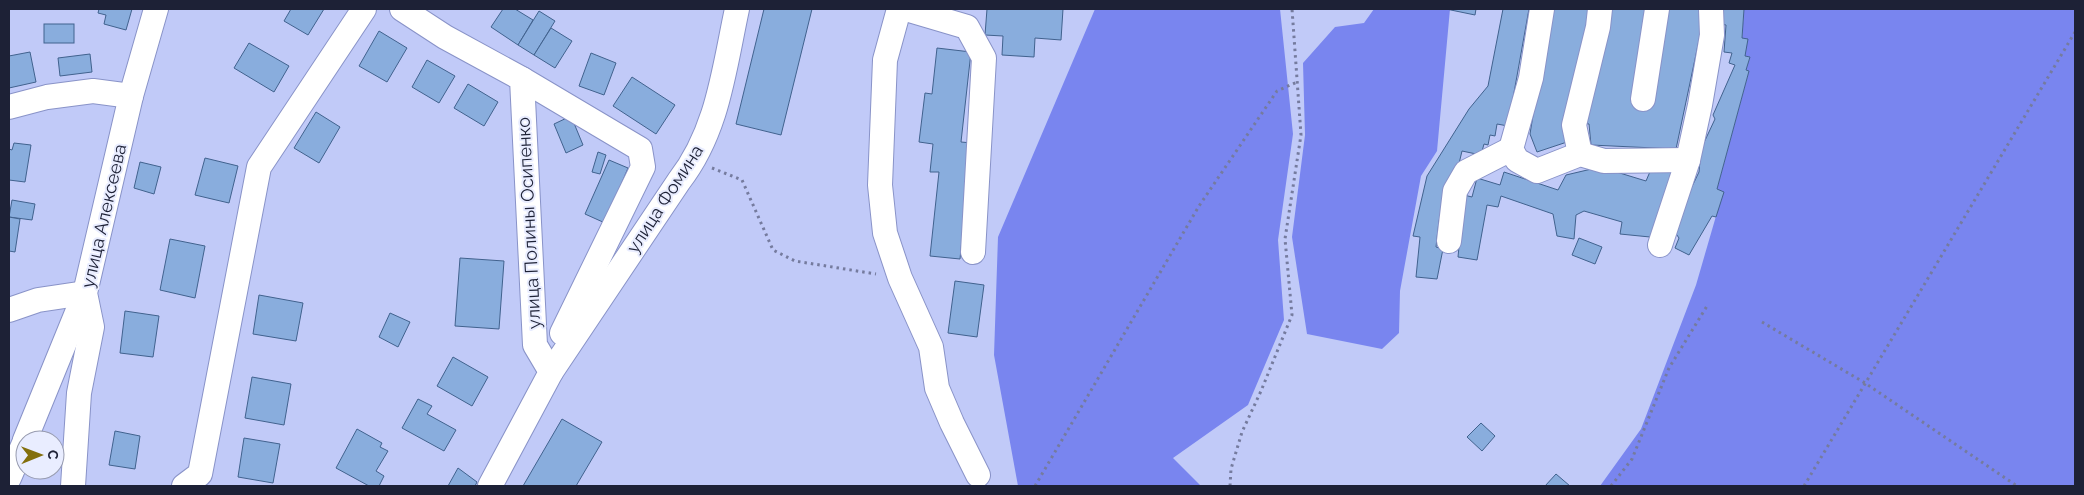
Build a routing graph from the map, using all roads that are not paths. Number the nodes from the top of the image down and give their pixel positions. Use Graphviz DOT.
graph roads {
  1 [pos="156,9"];
  2 [pos="364,9"];
  3 [pos="402,9"];
  4 [pos="737,9"];
  5 [pos="899,9"];
  6 [pos="906,9"];
  7 [pos="1542,9"];
  8 [pos="1600,9"];
  9 [pos="1657,9"];
  10 [pos="1711,9"];
  11 [pos="522,79"];
  12 [pos="131,96"];
  13 [pos="1643,99"];
  14 [pos="9,107"];
  15 [pos="1511,148"];
  16 [pos="1580,154"];
  17 [pos="1688,160"];
  18 [pos="1449,241"];
  19 [pos="1660,245"];
  20 [pos="973,252"];
  21 [pos="85,293"];
  22 [pos="9,310"];
  23 [pos="564,351"];
  24 [pos="551,372"];
  25 [pos="29,430"];
  26 [pos="15,464"];
  27 [pos="978,475"];
  28 [pos="9,478"];
  29 [pos="199,482"];
  30 [pos="73,486"];
  31 [pos="490,486"];
  1 -- 12 [label="street, улица Алексеева"];
  2 -- 29 [label="street"];
  3 -- 11 [label="street"];
  4 -- 23 [label="street, улица Фомина"];
  5 -- 27 [label="street"];
  6 -- 20 [label="street"];
  7 -- 15 [label="street"];
  8 -- 16 [label="street"];
  9 -- 13 [label="street"];
  10 -- 17 [label="street"];
  11 -- 23 [label="street"];
  11 -- 24 [label="street, улица Полины Осипенко"];
  12 -- 14 [label="street"];
  12 -- 21 [label="street, улица Алексеева"];
  15 -- 16 [label="street"];
  15 -- 18 [label="street"];
  16 -- 17 [label="street"];
  17 -- 19 [label="street"];
  21 -- 22 [label="street"];
  21 -- 25 [label="street"];
  21 -- 30 [label="street, улица Алексеева"];
  23 -- 24 [label="street, улица Фомина"];
  24 -- 31 [label="street"];
  26 -- 28 [label="street"];
}
